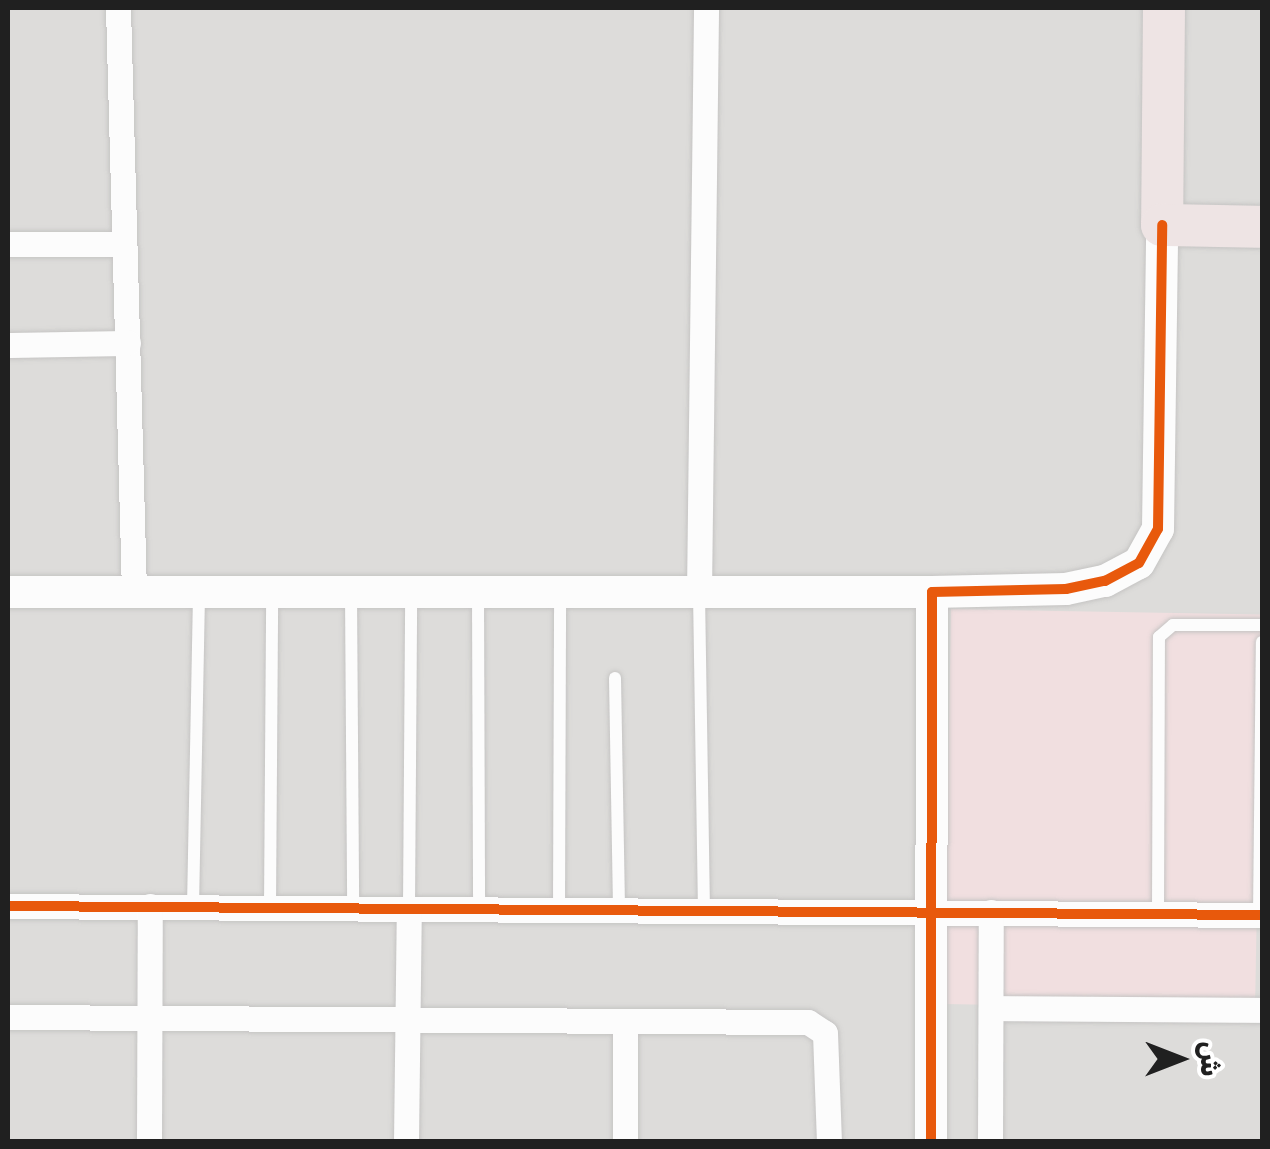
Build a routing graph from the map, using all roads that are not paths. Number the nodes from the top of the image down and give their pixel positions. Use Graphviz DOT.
graph roads {
  1 [pos="118,8"];
  2 [pos="706,8"];
  3 [pos="1164,8"];
  4 [pos="1162,225"];
  5 [pos="1262,226"];
  6 [pos="8,244"];
  7 [pos="124,244"];
  8 [pos="128,343"];
  9 [pos="8,345"];
  10 [pos="8,592"];
  11 [pos="134,592"];
  12 [pos="200,592"];
  13 [pos="272,592"];
  14 [pos="932,592"];
  15 [pos="352,593"];
  16 [pos="411,593"];
  17 [pos="478,593"];
  18 [pos="560,593"];
  19 [pos="698,594"];
  20 [pos="1262,626"];
  21 [pos="1262,642"];
  22 [pos="616,678"];
  23 [pos="8,906"];
  24 [pos="150,906"];
  25 [pos="193,907"];
  26 [pos="270,907"];
  27 [pos="352,908"];
  28 [pos="410,908"];
  29 [pos="480,908"];
  30 [pos="931,908"];
  31 [pos="560,909"];
  32 [pos="619,909"];
  33 [pos="704,910"];
  34 [pos="990,912"];
  35 [pos="1158,913"];
  36 [pos="1261,914"];
  37 [pos="992,1008"];
  38 [pos="1262,1010"];
  39 [pos="8,1017"];
  40 [pos="150,1018"];
  41 [pos="408,1020"];
  42 [pos="625,1022"];
  43 [pos="149,1142"];
  44 [pos="406,1142"];
  45 [pos="625,1142"];
  46 [pos="828,1142"];
  47 [pos="931,1142"];
  48 [pos="990,1142"];
  1 -- 7 [label="street"];
  2 -- 19 [label="street"];
  3 -- 4 [label="highway"];
  4 -- 5 [label="highway"];
  4 -- 14 [label="street"];
  6 -- 7 [label="street"];
  7 -- 8 [label="street"];
  8 -- 9 [label="street"];
  8 -- 11 [label="street"];
  10 -- 11 [label="street"];
  11 -- 12 [label="street"];
  12 -- 13 [label="street"];
  12 -- 25 [label="lane"];
  13 -- 15 [label="street"];
  13 -- 26 [label="lane"];
  14 -- 19 [label="street"];
  14 -- 30 [label="street"];
  15 -- 16 [label="street"];
  15 -- 27 [label="lane"];
  16 -- 17 [label="street"];
  16 -- 28 [label="lane"];
  17 -- 18 [label="street"];
  17 -- 29 [label="lane"];
  18 -- 19 [label="street"];
  18 -- 31 [label="lane"];
  19 -- 33 [label="lane"];
  20 -- 35 [label="lane"];
  21 -- 36 [label="lane"];
  22 -- 32 [label="lane"];
  23 -- 24 [label="street"];
  24 -- 25 [label="street"];
  24 -- 40 [label="street"];
  25 -- 26 [label="street"];
  26 -- 27 [label="street"];
  27 -- 28 [label="street"];
  28 -- 29 [label="street"];
  28 -- 41 [label="street"];
  29 -- 31 [label="street"];
  30 -- 33 [label="street"];
  30 -- 34 [label="street"];
  30 -- 47 [label="street"];
  31 -- 32 [label="street"];
  32 -- 33 [label="street"];
  34 -- 35 [label="street"];
  34 -- 37 [label="street"];
  35 -- 36 [label="street"];
  37 -- 38 [label="street"];
  37 -- 48 [label="street"];
  39 -- 40 [label="street"];
  40 -- 41 [label="street"];
  40 -- 43 [label="street"];
  41 -- 42 [label="street"];
  41 -- 44 [label="street"];
  42 -- 45 [label="street"];
  42 -- 46 [label="street"];
}
